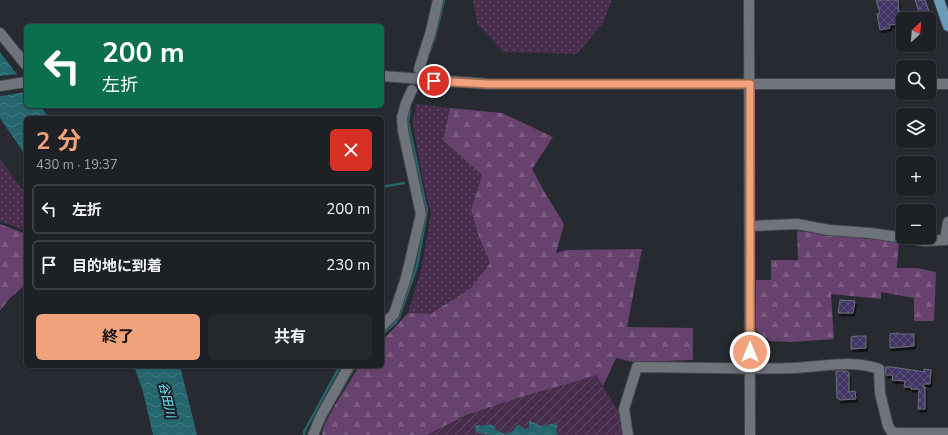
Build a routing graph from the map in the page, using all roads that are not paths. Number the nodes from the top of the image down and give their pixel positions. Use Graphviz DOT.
graph roads {
  1 [pos="438,0"];
  2 [pos="749,0"];
  3 [pos="939,0"];
  4 [pos="948,26"];
  5 [pos="0,33"];
  6 [pos="24,63"];
  7 [pos="419,69"];
  8 [pos="384,76"];
  9 [pos="24,82"];
  10 [pos="750,84"];
  11 [pos="896,84"];
  12 [pos="936,84"];
  13 [pos="948,84"];
  14 [pos="0,86"];
  15 [pos="412,90"];
  16 [pos="948,222"];
  17 [pos="750,226"];
  18 [pos="384,324"];
  19 [pos="348,368"];
  20 [pos="750,368"];
  21 [pos="948,433"];
  22 [pos="313,435"];
  23 [pos="628,435"];
  24 [pos="750,435"];
  1 -- 7 [label="street"];
  2 -- 10 [label="street"];
  3 -- 4 [label="main road"];
  5 -- 6 [label="street"];
  8 -- 10 [label="street"];
  9 -- 14 [label="street"];
  10 -- 11 [label="street"];
  10 -- 17 [label="street"];
  12 -- 13 [label="street"];
  15 -- 18 [label="street"];
  16 -- 17 [label="street"];
  17 -- 20 [label="street"];
  19 -- 22 [label="street"];
  20 -- 21 [label="street"];
  20 -- 23 [label="street"];
  20 -- 24 [label="street"];
}
